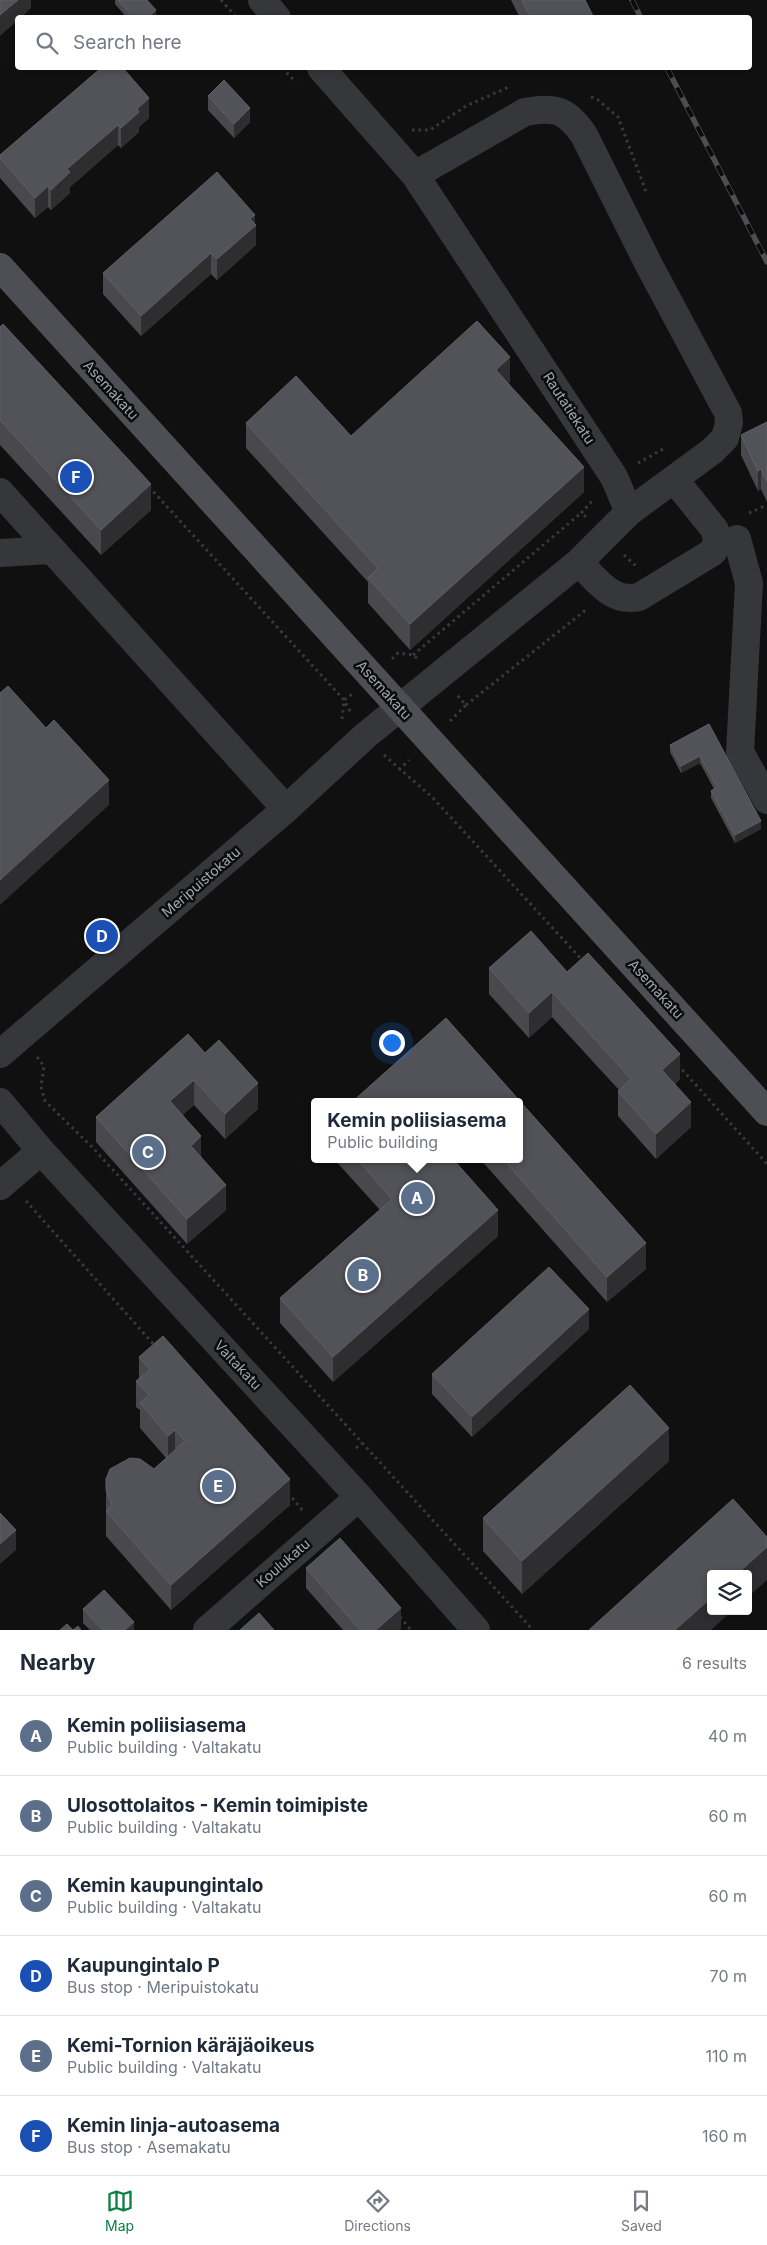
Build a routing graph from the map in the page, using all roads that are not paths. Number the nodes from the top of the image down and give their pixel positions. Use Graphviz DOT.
graph roads {
  1 [pos="262,0"];
  2 [pos="274,15"];
  3 [pos="322,70"];
  4 [pos="415,175"];
  5 [pos="0,268"];
  6 [pos="674,480"];
  7 [pos="1,494"];
  8 [pos="629,512"];
  9 [pos="13,523"];
  10 [pos="737,539"];
  11 [pos="50,550"];
  12 [pos="0,553"];
  13 [pos="579,562"];
  14 [pos="399,708"];
  15 [pos="767,800"];
  16 [pos="286,809"];
  17 [pos="9,1046"];
  18 [pos="0,1102"];
  19 [pos="767,1112"];
  20 [pos="41,1151"];
  21 [pos="3,1183"];
  22 [pos="359,1497"];
  23 [pos="207,1630"];
  24 [pos="476,1630"];
  1 -- 2 [label="street"];
  3 -- 4 [label="street, Rautatiekatu"];
  4 -- 6 [label="street"];
  4 -- 8 [label="street, Rautatiekatu"];
  5 -- 14 [label="main road, Asemakatu"];
  6 -- 8 [label="street"];
  6 -- 13 [label="street"];
  7 -- 9 [label="street"];
  8 -- 13 [label="street"];
  9 -- 11 [label="street"];
  10 -- 15 [label="street"];
  11 -- 12 [label="street"];
  11 -- 16 [label="street"];
  13 -- 14 [label="street"];
  14 -- 16 [label="street, Meripuistokatu"];
  14 -- 19 [label="main road, Asemakatu"];
  16 -- 17 [label="street, Meripuistokatu"];
  18 -- 20 [label="street, Valtakatu"];
  20 -- 21 [label="street"];
  20 -- 22 [label="street, Valtakatu"];
  22 -- 23 [label="street, Koulukatu"];
  22 -- 24 [label="street, Valtakatu"];
}
